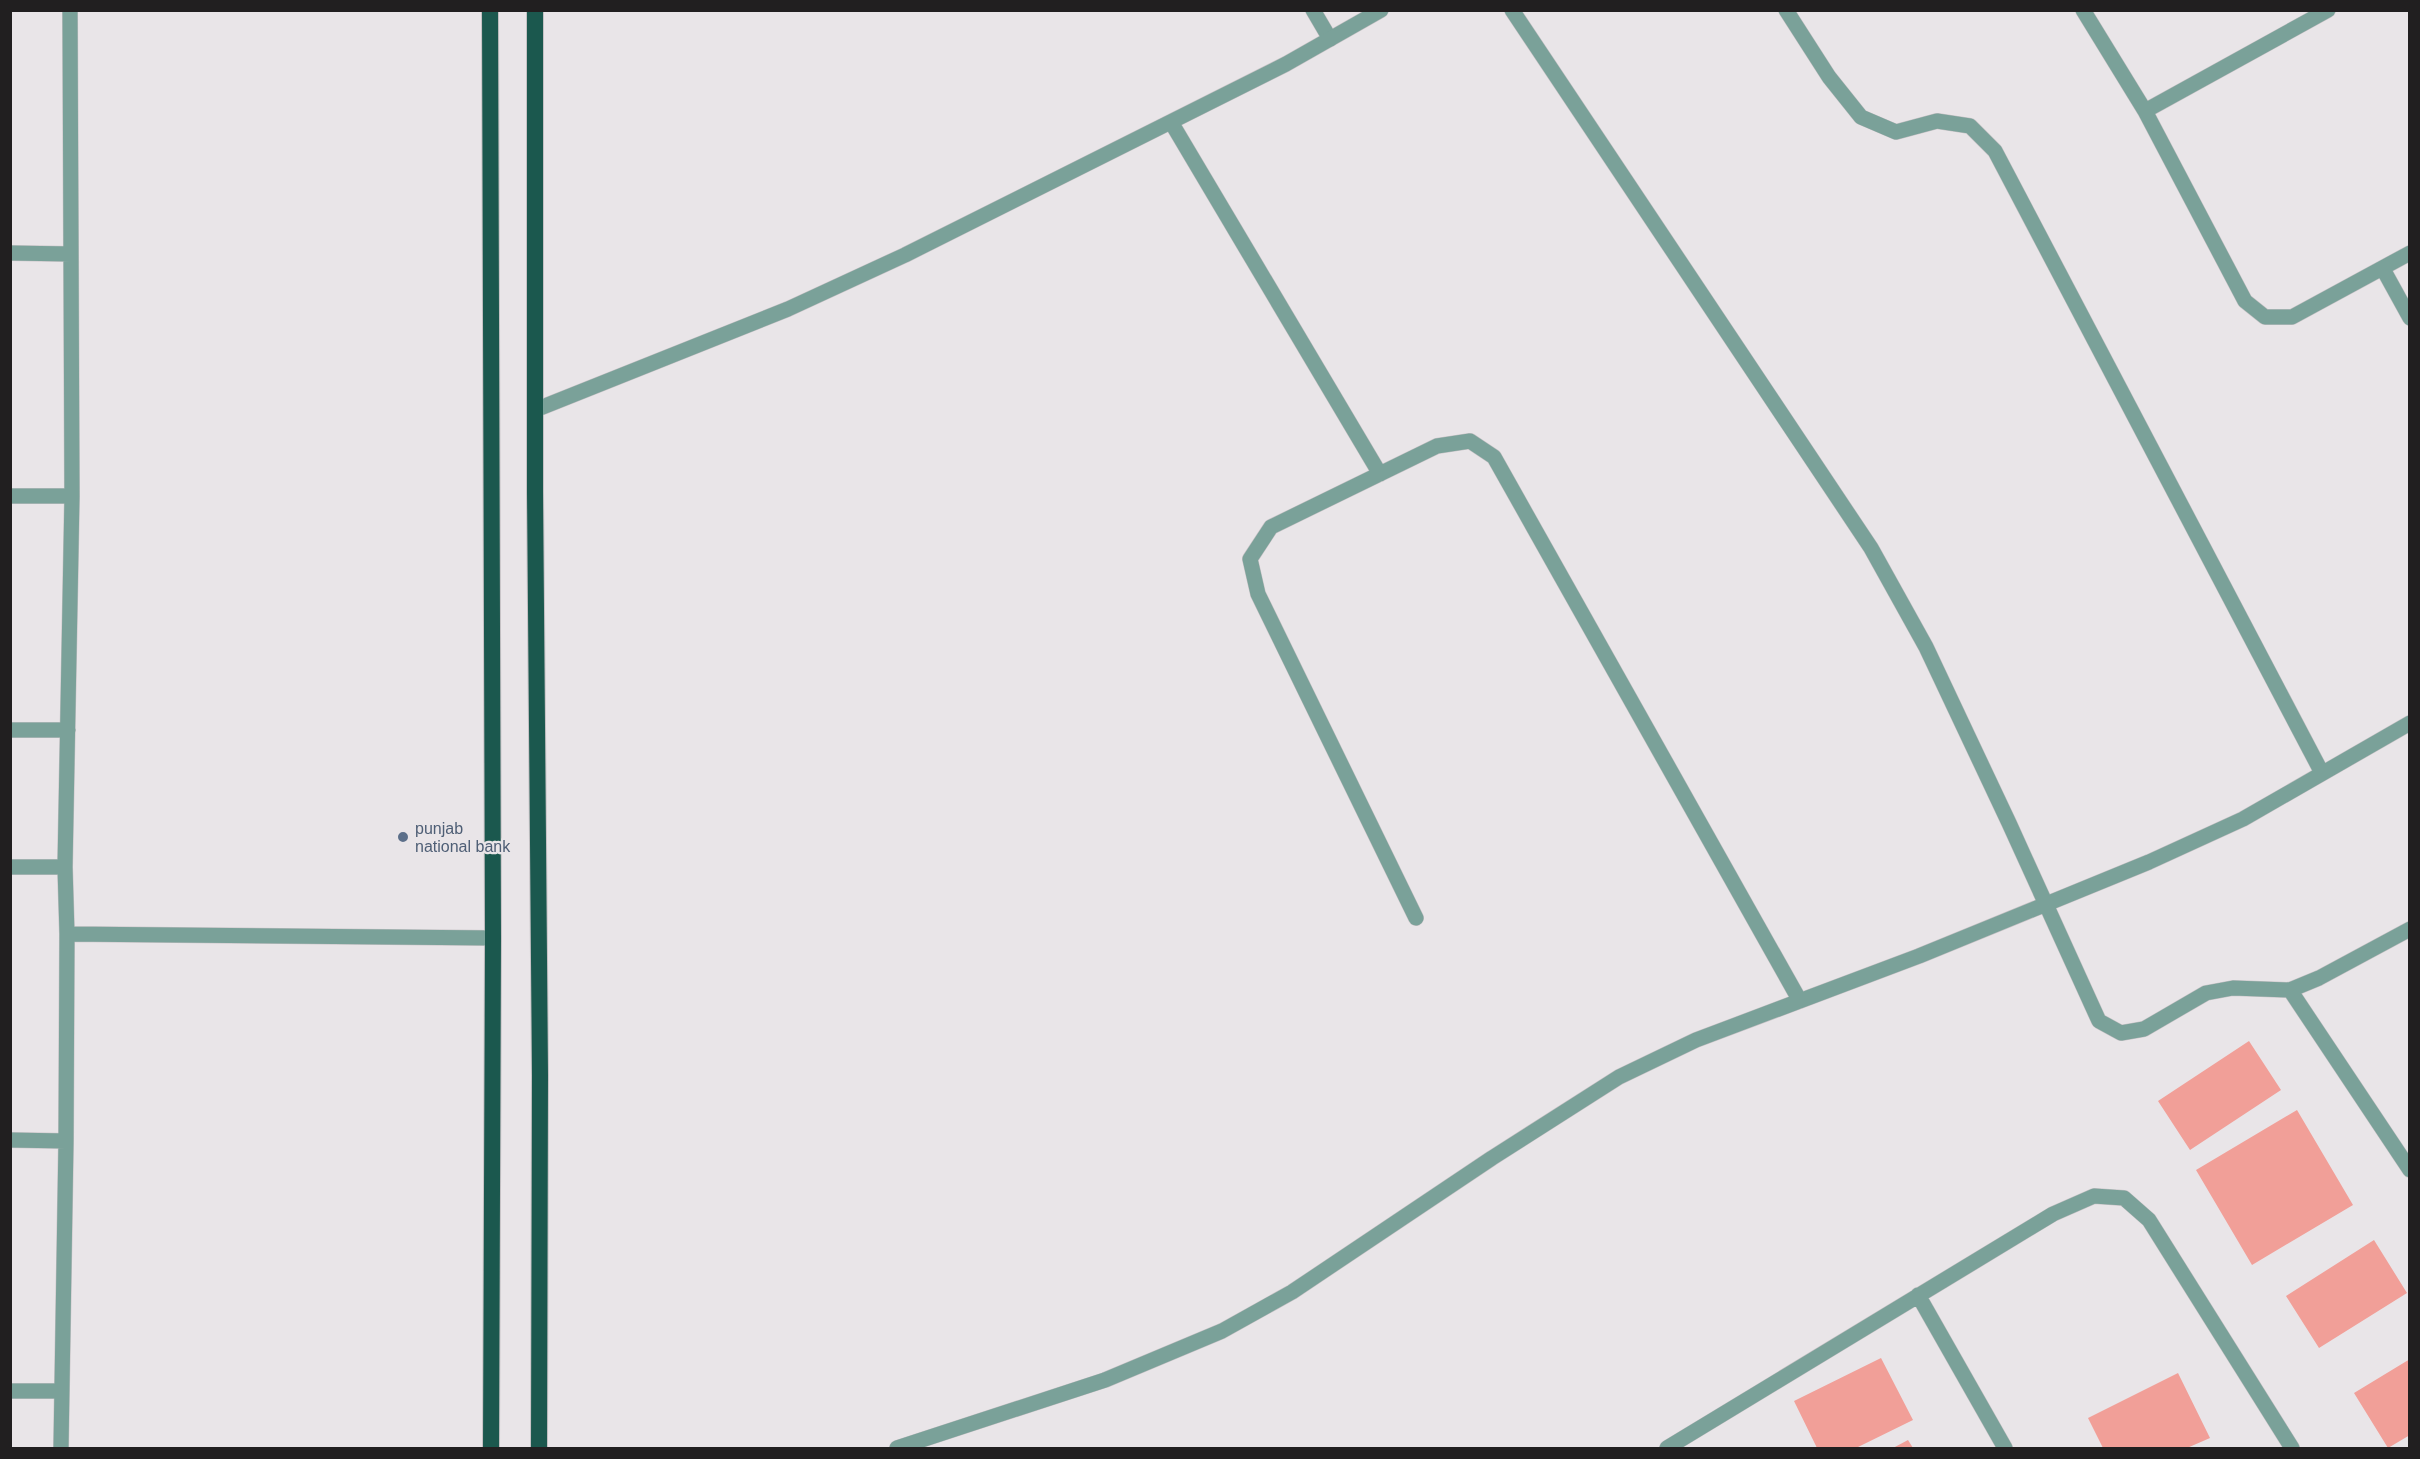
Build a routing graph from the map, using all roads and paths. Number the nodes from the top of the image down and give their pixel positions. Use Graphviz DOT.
graph roads {
  1 [pos="70,10"];
  2 [pos="490,10"];
  3 [pos="535,10"];
  4 [pos="1313,10"];
  5 [pos="1381,10"];
  6 [pos="1512,10"];
  7 [pos="1786,10"];
  8 [pos="2083,10"];
  9 [pos="2328,10"];
  10 [pos="1330,39"];
  11 [pos="2145,111"];
  12 [pos="1171,122"];
  13 [pos="2409,253"];
  14 [pos="10,254"];
  15 [pos="71,254"];
  16 [pos="2383,269"];
  17 [pos="2409,318"];
  18 [pos="535,410"];
  19 [pos="1380,474"];
  20 [pos="10,496"];
  21 [pos="72,496"];
  22 [pos="2409,723"];
  23 [pos="10,730"];
  24 [pos="68,730"];
  25 [pos="2322,773"];
  26 [pos="10,867"];
  27 [pos="65,867"];
  28 [pos="2045,904"];
  29 [pos="1416,918"];
  30 [pos="2409,929"];
  31 [pos="67,934"];
  32 [pos="493,938"];
  33 [pos="2290,990"];
  34 [pos="1800,1001"];
  35 [pos="10,1140"];
  36 [pos="66,1141"];
  37 [pos="2409,1170"];
  38 [pos="1918,1295"];
  39 [pos="10,1391"];
  40 [pos="61,1391"];
  41 [pos="61,1449"];
  42 [pos="491,1449"];
  43 [pos="539,1449"];
  44 [pos="897,1449"];
  45 [pos="1667,1449"];
  46 [pos="2005,1449"];
  47 [pos="2292,1449"];
  1 -- 15 [label="street"];
  2 -- 32 [label="highway"];
  3 -- 18 [label="highway"];
  4 -- 10 [label="street"];
  5 -- 10 [label="street"];
  6 -- 28 [label="street"];
  7 -- 25 [label="street"];
  8 -- 11 [label="street"];
  9 -- 11 [label="street"];
  10 -- 12 [label="street"];
  11 -- 16 [label="street"];
  12 -- 18 [label="street"];
  12 -- 19 [label="street"];
  13 -- 16 [label="street"];
  14 -- 15 [label="street"];
  15 -- 21 [label="street"];
  16 -- 17 [label="street"];
  18 -- 43 [label="highway"];
  19 -- 29 [label="street"];
  19 -- 34 [label="street"];
  20 -- 21 [label="street"];
  21 -- 24 [label="street"];
  22 -- 25 [label="street"];
  23 -- 24 [label="street"];
  24 -- 27 [label="street"];
  25 -- 28 [label="street"];
  26 -- 27 [label="street"];
  27 -- 31 [label="street"];
  28 -- 33 [label="street"];
  28 -- 34 [label="street"];
  30 -- 33 [label="street"];
  31 -- 32 [label="street"];
  31 -- 36 [label="street"];
  32 -- 42 [label="highway"];
  33 -- 37 [label="street"];
  34 -- 44 [label="street"];
  35 -- 36 [label="street"];
  36 -- 40 [label="street"];
  38 -- 45 [label="street"];
  38 -- 46 [label="street"];
  38 -- 47 [label="street"];
  39 -- 40 [label="street"];
  40 -- 41 [label="street"];
}
